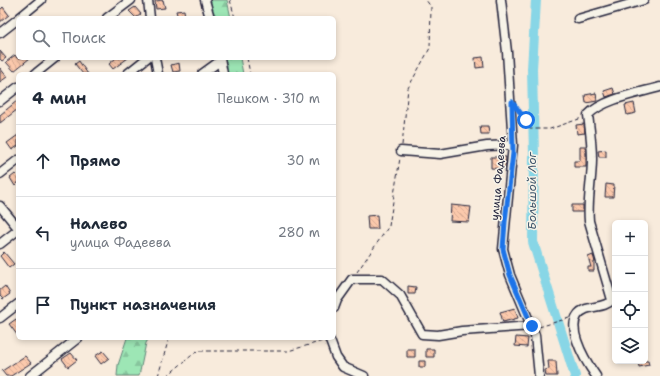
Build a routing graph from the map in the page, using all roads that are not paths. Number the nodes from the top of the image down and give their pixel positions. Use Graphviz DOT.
graph roads {
  1 [pos="42,0"];
  2 [pos="131,0"];
  3 [pos="148,0"];
  4 [pos="205,0"];
  5 [pos="501,0"];
  6 [pos="644,0"];
  7 [pos="21,16"];
  8 [pos="110,16"];
  9 [pos="150,16"];
  10 [pos="209,16"];
  11 [pos="578,19"];
  12 [pos="16,20"];
  13 [pos="0,33"];
  14 [pos="52,60"];
  15 [pos="144,60"];
  16 [pos="155,60"];
  17 [pos="220,60"];
  18 [pos="38,72"];
  19 [pos="130,72"];
  20 [pos="158,72"];
  21 [pos="205,72"];
  22 [pos="223,72"];
  23 [pos="660,88"];
  24 [pos="16,89"];
  25 [pos="0,101"];
  26 [pos="513,145"];
  27 [pos="401,151"];
  28 [pos="16,162"];
  29 [pos="0,174"];
  30 [pos="0,206"];
  31 [pos="16,226"];
  32 [pos="16,231"];
  33 [pos="0,244"];
  34 [pos="336,303"];
  35 [pos="16,306"];
  36 [pos="0,318"];
  37 [pos="532,328"];
  38 [pos="75,340"];
  39 [pos="330,340"];
  40 [pos="30,376"];
  41 [pos="364,376"];
  42 [pos="539,376"];
  43 [pos="596,376"];
  1 -- 7 [label="street"];
  2 -- 8 [label="street"];
  3 -- 9 [label="street"];
  4 -- 10 [label="street"];
  5 -- 26 [label="street, улица Фадеева"];
  6 -- 11 [label="street"];
  12 -- 13 [label="street"];
  14 -- 18 [label="street"];
  15 -- 19 [label="street"];
  16 -- 20 [label="street"];
  17 -- 21 [label="street"];
  17 -- 22 [label="street"];
  23 -- 43 [label="street"];
  24 -- 25 [label="street"];
  26 -- 27 [label="street"];
  26 -- 37 [label="street, улица Фадеева"];
  28 -- 29 [label="street"];
  30 -- 31 [label="street"];
  32 -- 33 [label="street"];
  34 -- 37 [label="street"];
  35 -- 36 [label="street"];
  37 -- 42 [label="street, улица Фадеева"];
  38 -- 40 [label="street"];
  39 -- 41 [label="street"];
}
